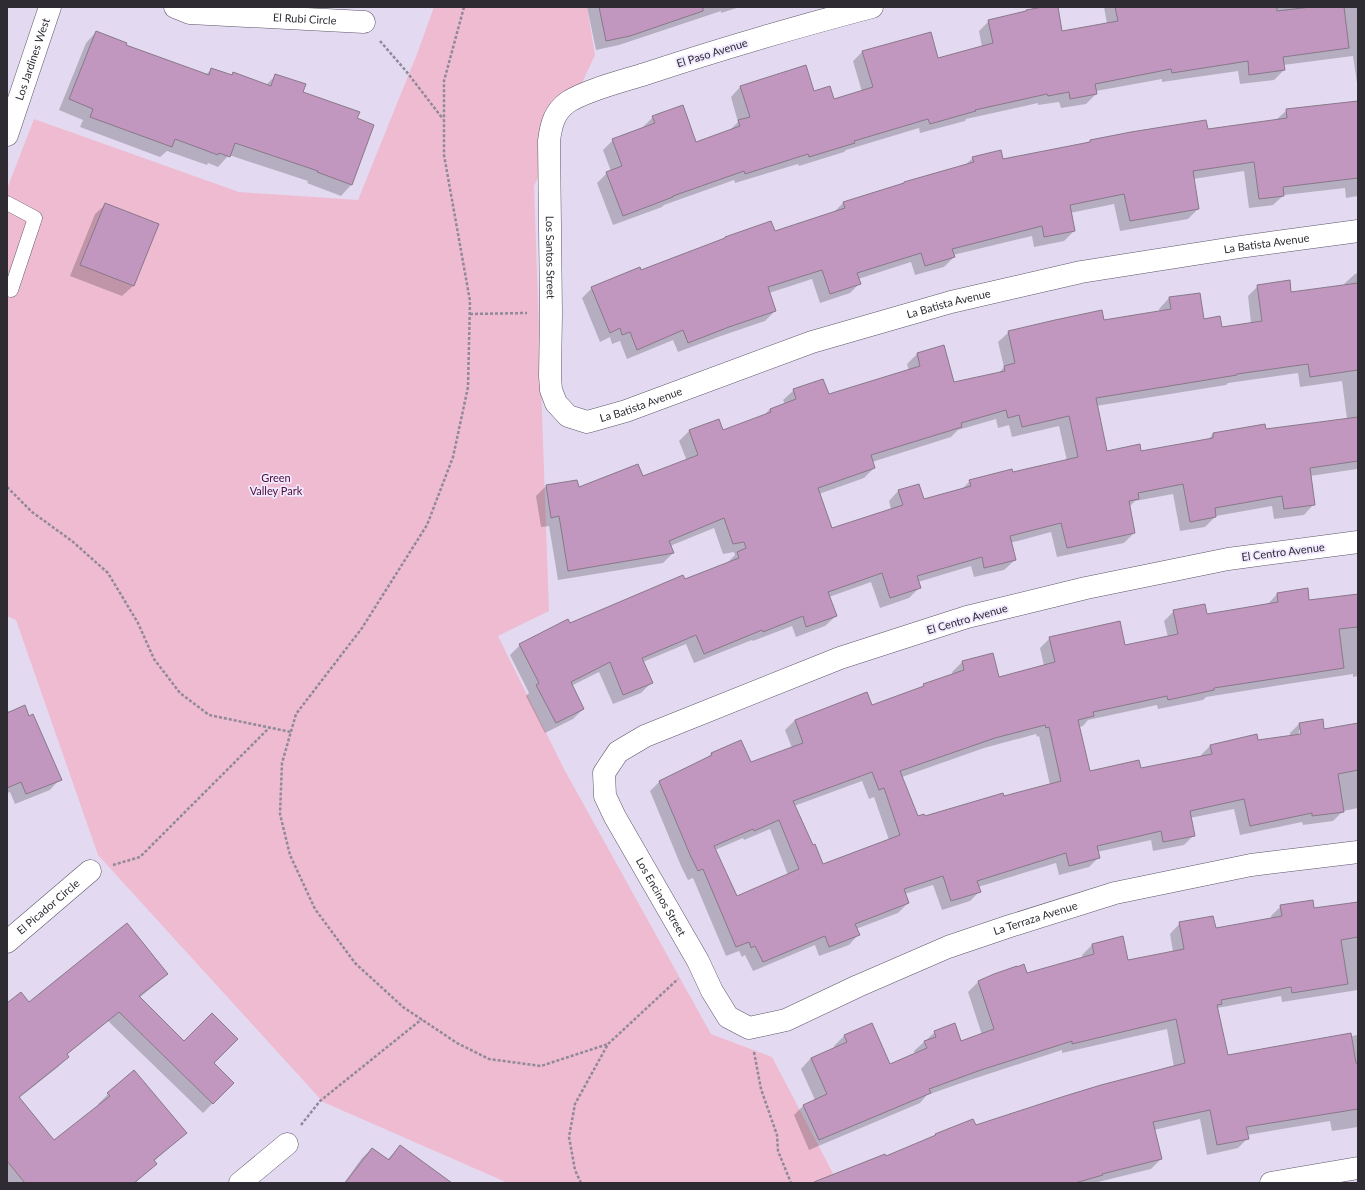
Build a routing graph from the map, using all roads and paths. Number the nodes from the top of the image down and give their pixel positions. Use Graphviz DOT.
graph roads {
  1 [pos="50,7"];
  2 [pos="175,7"];
  3 [pos="464,7"];
  4 [pos="872,7"];
  5 [pos="364,22"];
  6 [pos="557,112"];
  7 [pos="444,120"];
  8 [pos="7,135"];
  9 [pos="7,203"];
  10 [pos="1358,231"];
  11 [pos="7,288"];
  12 [pos="551,313"];
  13 [pos="470,314"];
  14 [pos="556,404"];
  15 [pos="7,487"];
  16 [pos="1358,542"];
  17 [pos="269,727"];
  18 [pos="291,732"];
  19 [pos="604,773"];
  20 [pos="1358,852"];
  21 [pos="90,871"];
  22 [pos="7,942"];
  23 [pos="698,961"];
  24 [pos="422,1019"];
  25 [pos="749,1028"];
  26 [pos="608,1044"];
  27 [pos="287,1144"];
  28 [pos="1358,1168"];
  29 [pos="240,1183"];
  30 [pos="581,1183"];
  31 [pos="791,1183"];
  32 [pos="1272,1183"];
  1 -- 8 [label="street, Los Jardines West"];
  2 -- 5 [label="street, El Rubi Circle"];
  3 -- 7 [label="path"];
  4 -- 6 [label="street, El Paso Avenue"];
  5 -- 7 [label="path"];
  6 -- 12 [label="street, Los Santos Street"];
  7 -- 13 [label="path"];
  9 -- 11 [label="lane"];
  10 -- 14 [label="street, La Batista Avenue"];
  12 -- 13 [label="path"];
  12 -- 14 [label="street, Los Santos Street"];
  13 -- 18 [label="path"];
  15 -- 17 [label="path"];
  16 -- 19 [label="street, El Centro Avenue"];
  17 -- 18 [label="path"];
  17 -- 21 [label="path"];
  18 -- 24 [label="path"];
  19 -- 23 [label="street, Los Encinos Street"];
  20 -- 25 [label="street, La Terraza Avenue"];
  21 -- 22 [label="street, El Picador Circle"];
  23 -- 25 [label="street, Los Encinos Street"];
  23 -- 26 [label="path"];
  24 -- 26 [label="path"];
  24 -- 27 [label="path"];
  25 -- 31 [label="path"];
  26 -- 30 [label="path"];
  27 -- 29 [label="street"];
  28 -- 32 [label="street"];
}
